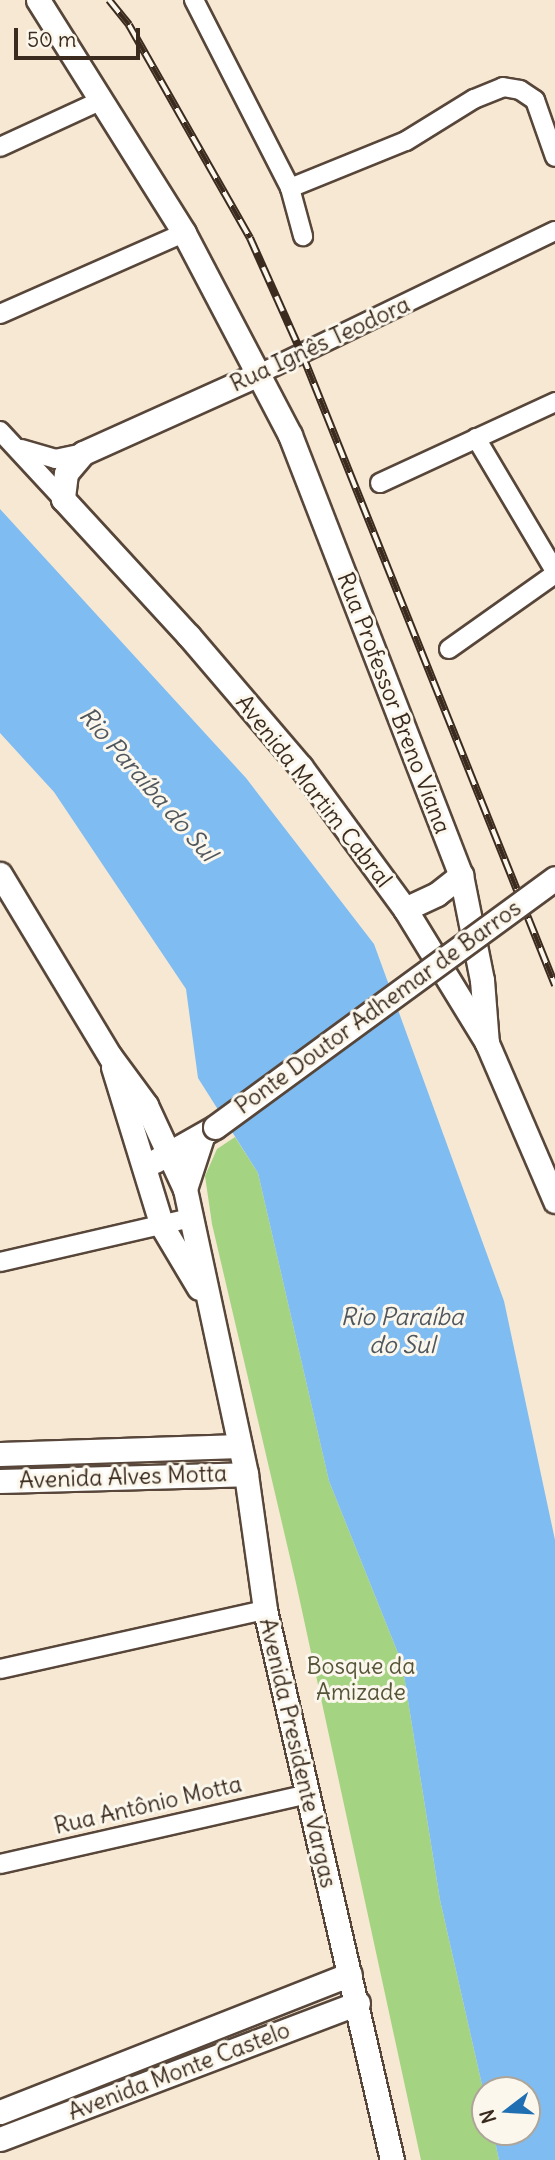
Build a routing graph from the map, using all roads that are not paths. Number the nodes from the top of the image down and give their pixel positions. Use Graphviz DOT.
graph roads {
  1 [pos="38,0"];
  2 [pos="194,0"];
  3 [pos="102,100"];
  4 [pos="0,148"];
  5 [pos="554,153"];
  6 [pos="290,188"];
  7 [pos="555,231"];
  8 [pos="184,233"];
  9 [pos="303,236"];
  10 [pos="0,314"];
  11 [pos="261,373"];
  12 [pos="555,402"];
  13 [pos="0,430"];
  14 [pos="476,438"];
  15 [pos="21,449"];
  16 [pos="83,453"];
  17 [pos="380,483"];
  18 [pos="63,499"];
  19 [pos="555,572"];
  20 [pos="449,649"];
  21 [pos="0,874"];
  22 [pos="461,876"];
  23 [pos="555,878"];
  24 [pos="405,909"];
  25 [pos="487,1043"];
  26 [pos="110,1056"];
  27 [pos="208,1132"];
  28 [pos="167,1151"];
  29 [pos="145,1170"];
  30 [pos="185,1189"];
  31 [pos="555,1201"];
  32 [pos="191,1218"];
  33 [pos="162,1226"];
  34 [pos="0,1261"];
  35 [pos="207,1303"];
  36 [pos="240,1446"];
  37 [pos="0,1454"];
  38 [pos="246,1474"];
  39 [pos="0,1481"];
  40 [pos="265,1610"];
  41 [pos="0,1670"];
  42 [pos="307,1794"];
  43 [pos="0,1864"];
  44 [pos="350,1974"];
  45 [pos="358,2003"];
  46 [pos="0,2112"];
  47 [pos="0,2139"];
  48 [pos="392,2160"];
  1 -- 3 [label="street, Rua Professor Breno Viana"];
  2 -- 6 [label="street"];
  3 -- 4 [label="street"];
  3 -- 8 [label="street, Rua Professor Breno Viana"];
  5 -- 6 [label="street"];
  6 -- 9 [label="street"];
  7 -- 11 [label="street, Rua Ignês Teodora"];
  8 -- 10 [label="street"];
  8 -- 11 [label="street, Rua Professor Breno Viana"];
  11 -- 16 [label="street, Rua Ignês Teodora"];
  11 -- 22 [label="street, Rua Professor Breno Viana"];
  12 -- 14 [label="street"];
  13 -- 15 [label="street, Avenida Martim Cabral"];
  14 -- 17 [label="street"];
  14 -- 19 [label="street"];
  15 -- 16 [label="street"];
  15 -- 18 [label="street, Avenida Martim Cabral"];
  16 -- 18 [label="street"];
  18 -- 24 [label="street, Avenida Martim Cabral"];
  19 -- 20 [label="street"];
  21 -- 26 [label="street, Avenida Presidente Vargas"];
  22 -- 24 [label="street"];
  22 -- 25 [label="street, Rua Professor Breno Viana"];
  23 -- 27 [label="street, Ponte Doutor Adhemar de Barros, bridge"];
  24 -- 25 [label="street, Avenida Martim Cabral"];
  25 -- 31 [label="street, Avenida Martim Cabral"];
  26 -- 28 [label="street, Avenida Presidente Vargas"];
  26 -- 29 [label="street, Avenida Presidente Vargas"];
  27 -- 28 [label="street, Ponte Doutor Adhemar de Barros"];
  27 -- 30 [label="street"];
  28 -- 29 [label="street, Ponte Doutor Adhemar de Barros"];
  28 -- 30 [label="street, Avenida Presidente Vargas"];
  29 -- 33 [label="street, Avenida Presidente Vargas"];
  30 -- 32 [label="street, Avenida Presidente Vargas"];
  32 -- 33 [label="street"];
  32 -- 35 [label="street, Avenida Presidente Vargas"];
  33 -- 34 [label="street"];
  33 -- 35 [label="street, Avenida Presidente Vargas"];
  35 -- 36 [label="street, Avenida Presidente Vargas"];
  36 -- 37 [label="street, Avenida Alves Motta"];
  36 -- 38 [label="street, Avenida Presidente Vargas"];
  38 -- 39 [label="street, Avenida Alves Motta"];
  38 -- 40 [label="street, Avenida Presidente Vargas"];
  40 -- 41 [label="street"];
  40 -- 42 [label="street, Avenida Presidente Vargas"];
  42 -- 43 [label="street, Rua Antônio Motta"];
  42 -- 44 [label="street, Avenida Presidente Vargas"];
  44 -- 45 [label="street, Avenida Presidente Vargas"];
  44 -- 46 [label="street, Avenida Monte Castelo"];
  45 -- 47 [label="street, Avenida Monte Castelo"];
  45 -- 48 [label="street, Avenida Presidente Vargas"];
}
